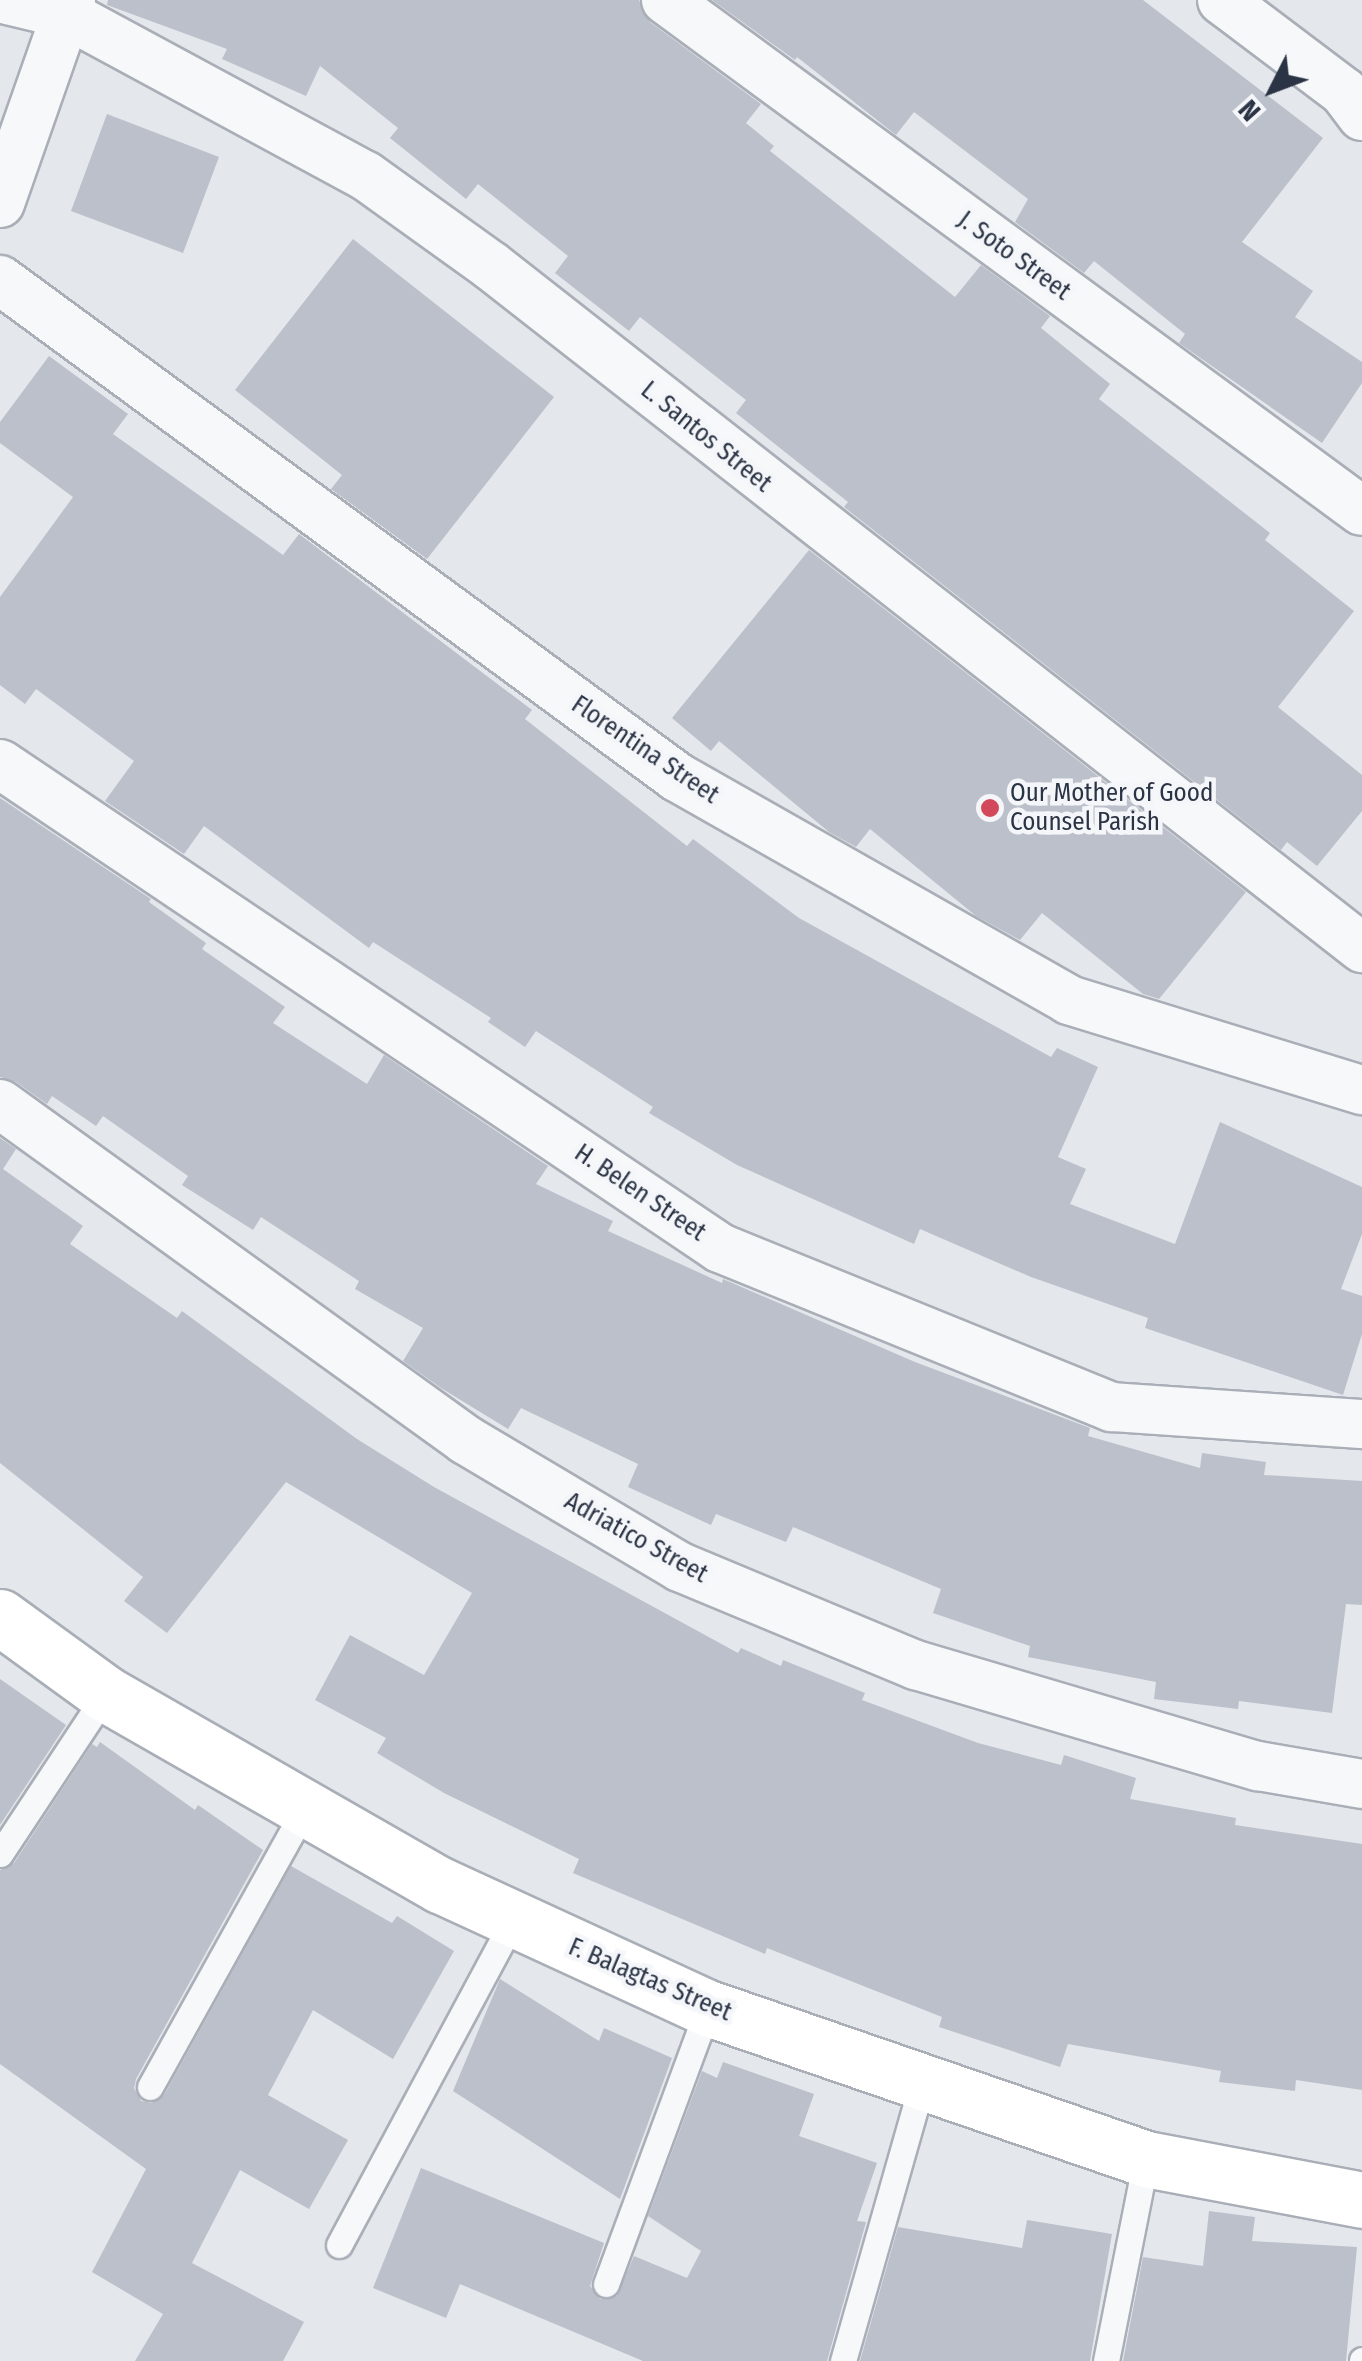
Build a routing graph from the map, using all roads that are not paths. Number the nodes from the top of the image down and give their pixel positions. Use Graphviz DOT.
graph roads {
  1 [pos="6,0"];
  2 [pos="666,0"];
  3 [pos="1222,0"];
  4 [pos="69,7"];
  5 [pos="1362,116"];
  6 [pos="0,203"];
  7 [pos="0,280"];
  8 [pos="1362,511"];
  9 [pos="0,764"];
  10 [pos="1362,948"];
  11 [pos="1362,1090"];
  12 [pos="0,1104"];
  13 [pos="1362,1424"];
  14 [pos="0,1616"];
  15 [pos="106,1694"];
  16 [pos="1362,1784"];
  17 [pos="306,1808"];
  18 [pos="0,1854"];
  19 [pos="513,1920"];
  20 [pos="708,2008"];
  21 [pos="922,2083"];
  22 [pos="150,2087"];
  23 [pos="1146,2159"];
  24 [pos="1362,2200"];
  25 [pos="339,2245"];
  26 [pos="606,2284"];
  27 [pos="843,2361"];
  28 [pos="1106,2361"];
  1 -- 4 [label="street, L. Santos Street"];
  2 -- 8 [label="street, J. Soto Street"];
  3 -- 5 [label="street"];
  4 -- 6 [label="street"];
  4 -- 10 [label="street, L. Santos Street"];
  7 -- 11 [label="street, Florentina Street"];
  9 -- 13 [label="street, H. Belen Street"];
  12 -- 16 [label="street, Adriatico Street"];
  14 -- 15 [label="main road, F. Balagtas Street"];
  15 -- 17 [label="main road, F. Balagtas Street"];
  15 -- 18 [label="lane"];
  17 -- 19 [label="main road, F. Balagtas Street"];
  17 -- 22 [label="lane"];
  19 -- 20 [label="main road, F. Balagtas Street"];
  19 -- 25 [label="lane"];
  20 -- 21 [label="main road, F. Balagtas Street"];
  20 -- 26 [label="lane"];
  21 -- 23 [label="main road, F. Balagtas Street"];
  21 -- 27 [label="lane"];
  23 -- 24 [label="main road, F. Balagtas Street"];
  23 -- 28 [label="lane"];
}
